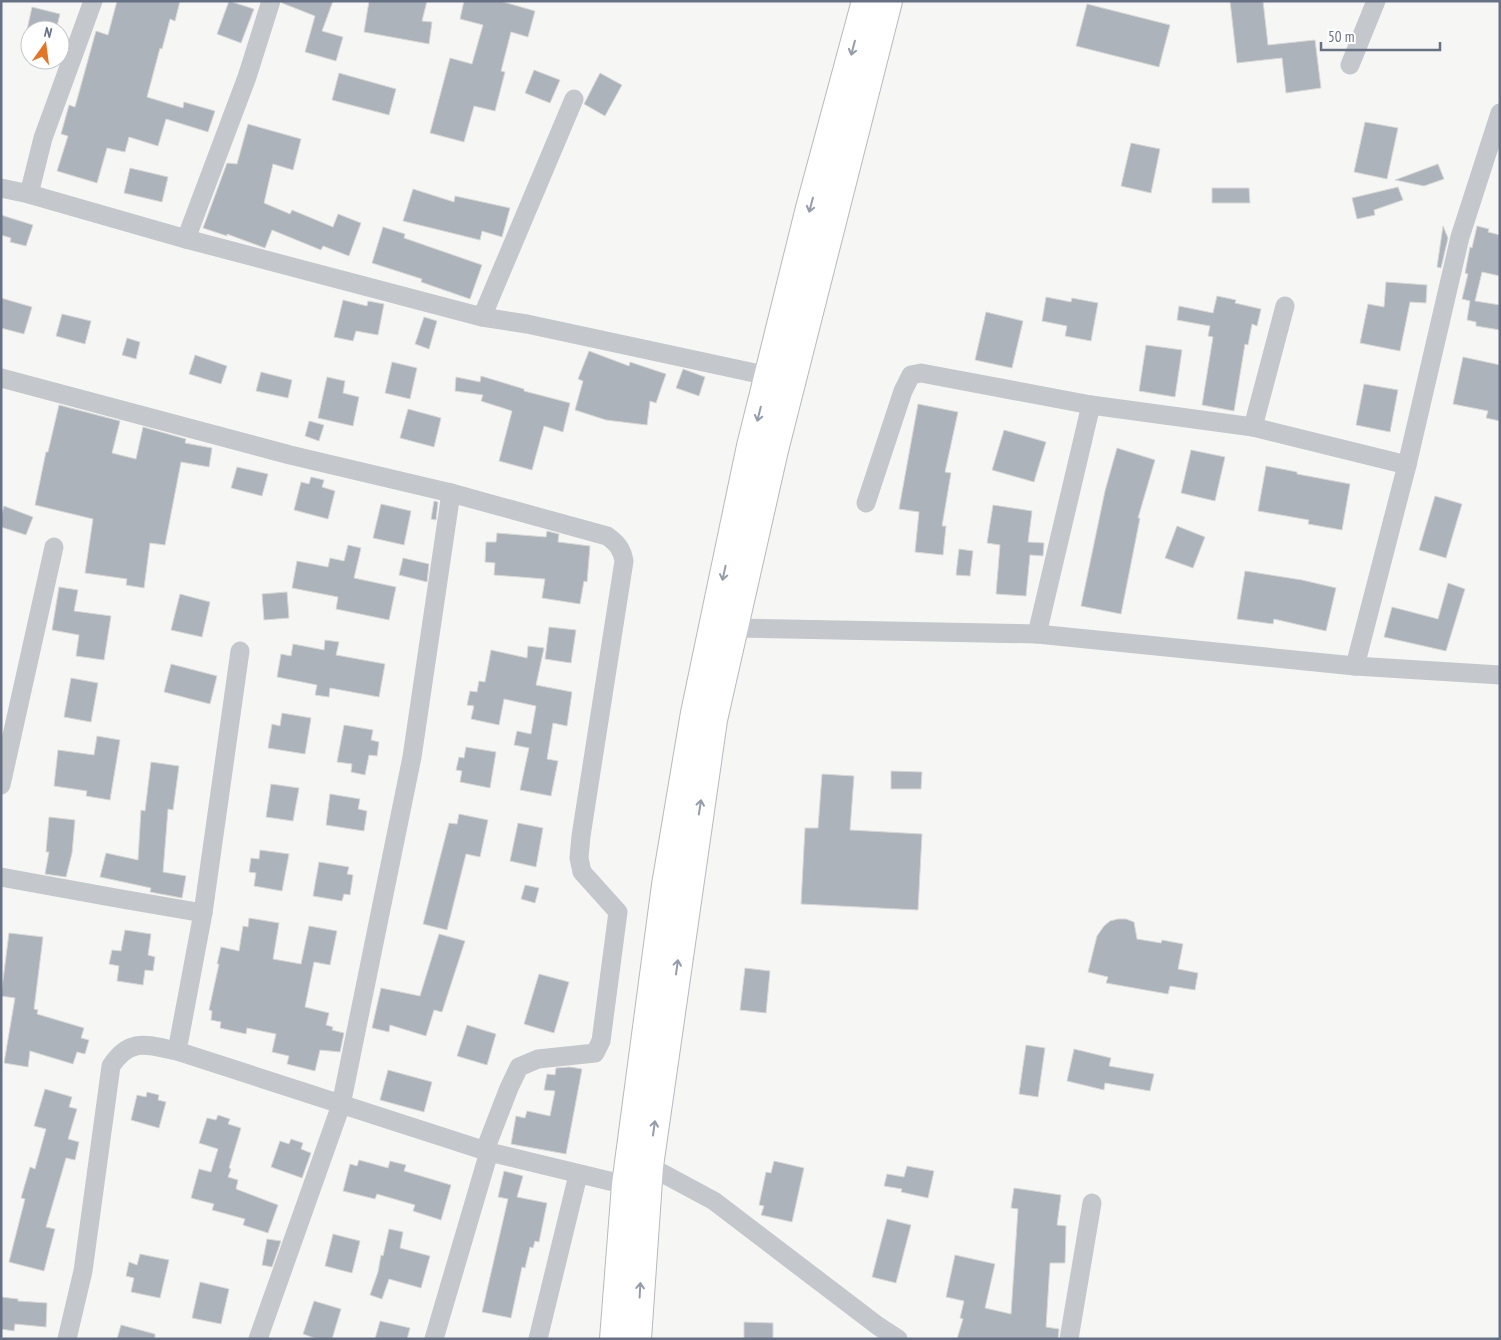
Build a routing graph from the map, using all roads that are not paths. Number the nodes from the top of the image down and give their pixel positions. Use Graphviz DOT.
graph roads {
  1 [pos="93,1"];
  2 [pos="271,1"];
  3 [pos="866,1"];
  4 [pos="888,1"];
  5 [pos="1376,1"];
  6 [pos="1350,64"];
  7 [pos="574,99"];
  8 [pos="1500,112"];
  9 [pos="1,188"];
  10 [pos="29,194"];
  11 [pos="186,239"];
  12 [pos="1285,306"];
  13 [pos="482,317"];
  14 [pos="769,376"];
  15 [pos="1,378"];
  16 [pos="1092,405"];
  17 [pos="1253,427"];
  18 [pos="1407,465"];
  19 [pos="451,493"];
  20 [pos="866,503"];
  21 [pos="54,548"];
  22 [pos="733,628"];
  23 [pos="1037,634"];
  24 [pos="240,651"];
  25 [pos="1355,666"];
  26 [pos="1500,675"];
  27 [pos="1,785"];
  28 [pos="1,877"];
  29 [pos="203,912"];
  30 [pos="177,1052"];
  31 [pos="342,1105"];
  32 [pos="487,1151"];
  33 [pos="649,1166"];
  34 [pos="578,1174"];
  35 [pos="626,1185"];
  36 [pos="1092,1203"];
  37 [pos="67,1339"];
  38 [pos="258,1339"];
  39 [pos="434,1339"];
  40 [pos="538,1339"];
  41 [pos="614,1339"];
  42 [pos="637,1339"];
  43 [pos="898,1339"];
  44 [pos="1069,1339"];
  1 -- 10 [label="street"];
  2 -- 11 [label="street"];
  3 -- 14 [label="highway, one-way"];
  4 -- 22 [label="highway"];
  5 -- 6 [label="street"];
  7 -- 13 [label="street"];
  8 -- 18 [label="street"];
  9 -- 10 [label="street"];
  10 -- 11 [label="street"];
  11 -- 13 [label="street"];
  12 -- 17 [label="street"];
  13 -- 14 [label="street"];
  14 -- 35 [label="highway, one-way"];
  15 -- 19 [label="street"];
  16 -- 17 [label="street"];
  16 -- 20 [label="street"];
  16 -- 23 [label="street"];
  17 -- 18 [label="street"];
  18 -- 25 [label="street"];
  19 -- 31 [label="street"];
  19 -- 32 [label="street"];
  21 -- 27 [label="street"];
  22 -- 23 [label="street"];
  33 -- 22 [label="highway, one-way"];
  23 -- 25 [label="street"];
  24 -- 29 [label="street"];
  25 -- 26 [label="street"];
  28 -- 29 [label="street"];
  29 -- 30 [label="street"];
  30 -- 31 [label="street"];
  30 -- 37 [label="street"];
  31 -- 32 [label="street"];
  31 -- 38 [label="street"];
  32 -- 34 [label="street"];
  32 -- 39 [label="street"];
  42 -- 33 [label="highway, one-way"];
  33 -- 43 [label="street"];
  34 -- 35 [label="street"];
  34 -- 40 [label="street"];
  35 -- 41 [label="highway"];
  36 -- 44 [label="street"];
}
